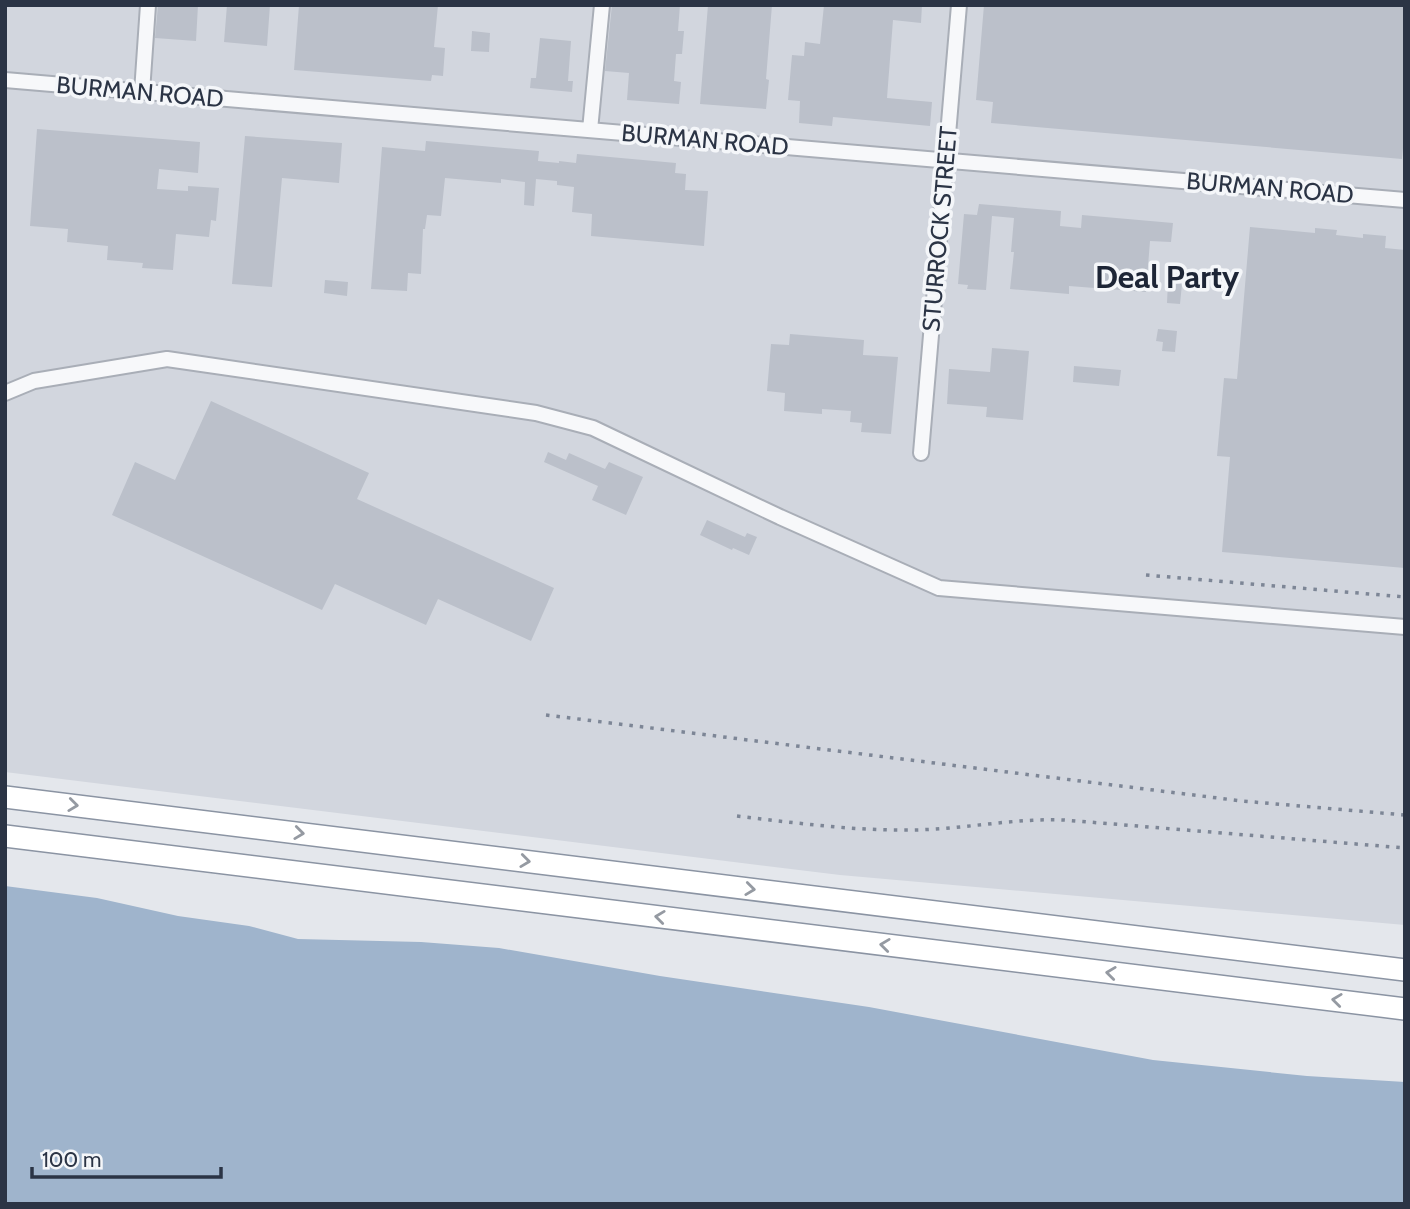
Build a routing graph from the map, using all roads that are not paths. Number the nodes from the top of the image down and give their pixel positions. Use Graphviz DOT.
graph roads {
  1 [pos="148,5"];
  2 [pos="602,5"];
  3 [pos="959,5"];
  4 [pos="5,80"];
  5 [pos="142,92"];
  6 [pos="590,130"];
  7 [pos="946,161"];
  8 [pos="1405,200"];
  9 [pos="5,393"];
  10 [pos="921,453"];
  11 [pos="1405,627"];
  12 [pos="5,797"];
  13 [pos="5,836"];
  14 [pos="1405,970"];
  15 [pos="1405,1009"];
  1 -- 5 [label="street"];
  2 -- 6 [label="street"];
  3 -- 7 [label="street, STURROCK STREET"];
  4 -- 5 [label="street, BURMAN ROAD"];
  5 -- 6 [label="street, BURMAN ROAD"];
  6 -- 7 [label="street, BURMAN ROAD"];
  7 -- 8 [label="street, BURMAN ROAD"];
  7 -- 10 [label="street, STURROCK STREET"];
  9 -- 11 [label="street"];
  12 -- 14 [label="highway, one-way"];
  15 -- 13 [label="highway, one-way"];
}
